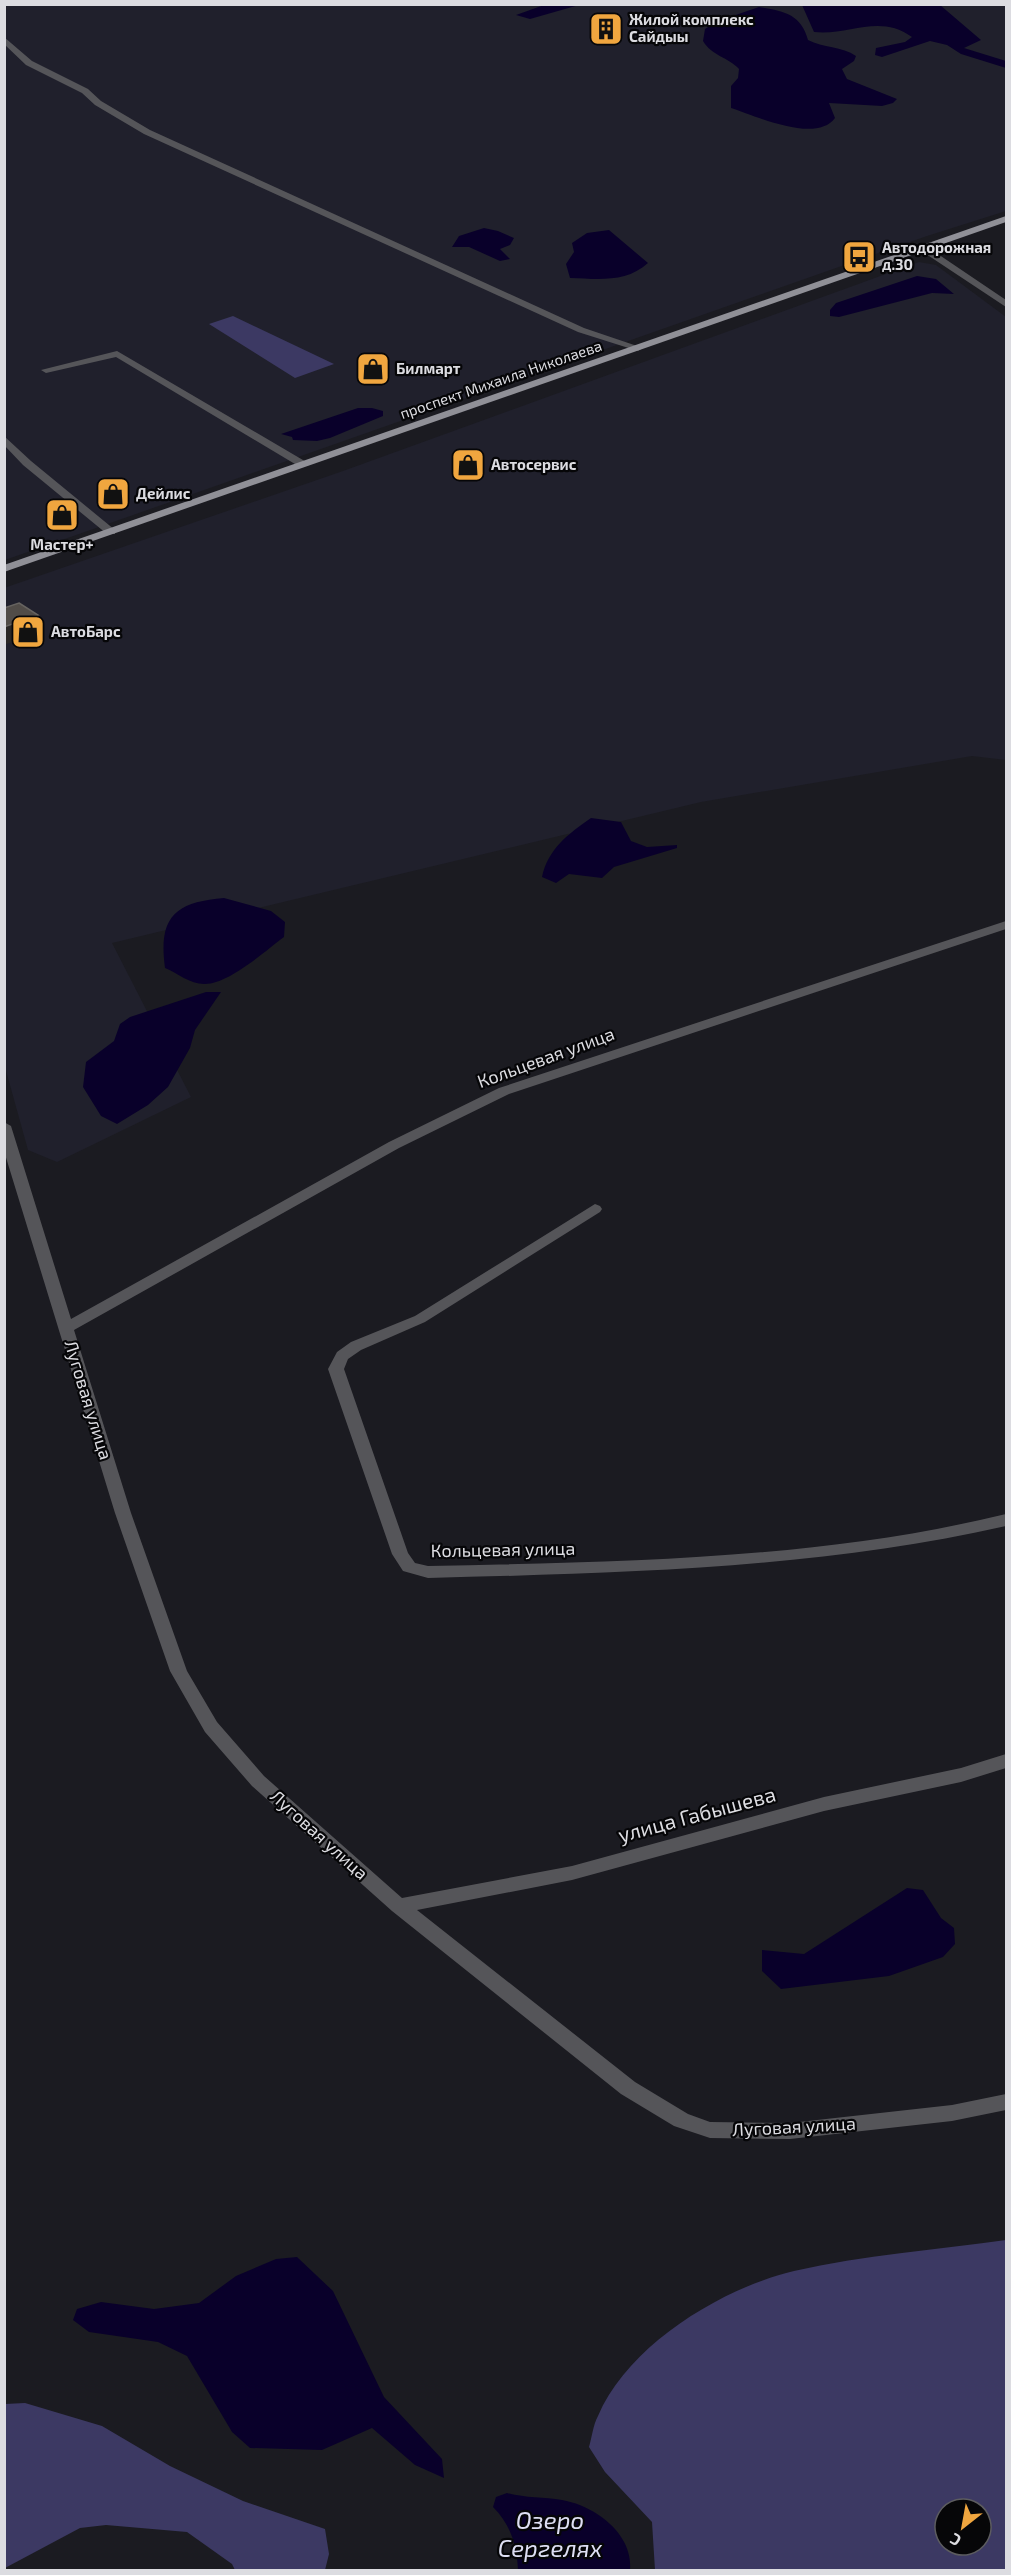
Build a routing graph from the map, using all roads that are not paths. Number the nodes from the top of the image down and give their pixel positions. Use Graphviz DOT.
graph roads {
  1 [pos="4,39"];
  2 [pos="1006,219"];
  3 [pos="923,248"];
  4 [pos="1006,304"];
  5 [pos="638,348"];
  6 [pos="46,370"];
  7 [pos="4,439"];
  8 [pos="304,465"];
  9 [pos="111,532"];
  10 [pos="4,569"];
  11 [pos="1006,925"];
  12 [pos="4,1126"];
  13 [pos="595,1209"];
  14 [pos="66,1328"];
  15 [pos="1006,1520"];
  16 [pos="1006,1761"];
  17 [pos="399,1906"];
  18 [pos="1006,2102"];
  1 -- 5 [label="street"];
  2 -- 3 [label="main road, проспект Михаила Николаева"];
  3 -- 4 [label="street"];
  3 -- 5 [label="main road, проспект Михаила Николаева"];
  5 -- 8 [label="main road, проспект Михаила Николаева"];
  6 -- 8 [label="street"];
  7 -- 9 [label="street"];
  8 -- 9 [label="main road, проспект Михаила Николаева"];
  9 -- 10 [label="main road, проспект Михаила Николаева"];
  11 -- 14 [label="street, Кольцевая улица"];
  12 -- 14 [label="street, Луговая улица"];
  13 -- 15 [label="street, Кольцевая улица"];
  14 -- 17 [label="street, Луговая улица"];
  16 -- 17 [label="street, улица Габышева"];
  17 -- 18 [label="street, Луговая улица"];
}
